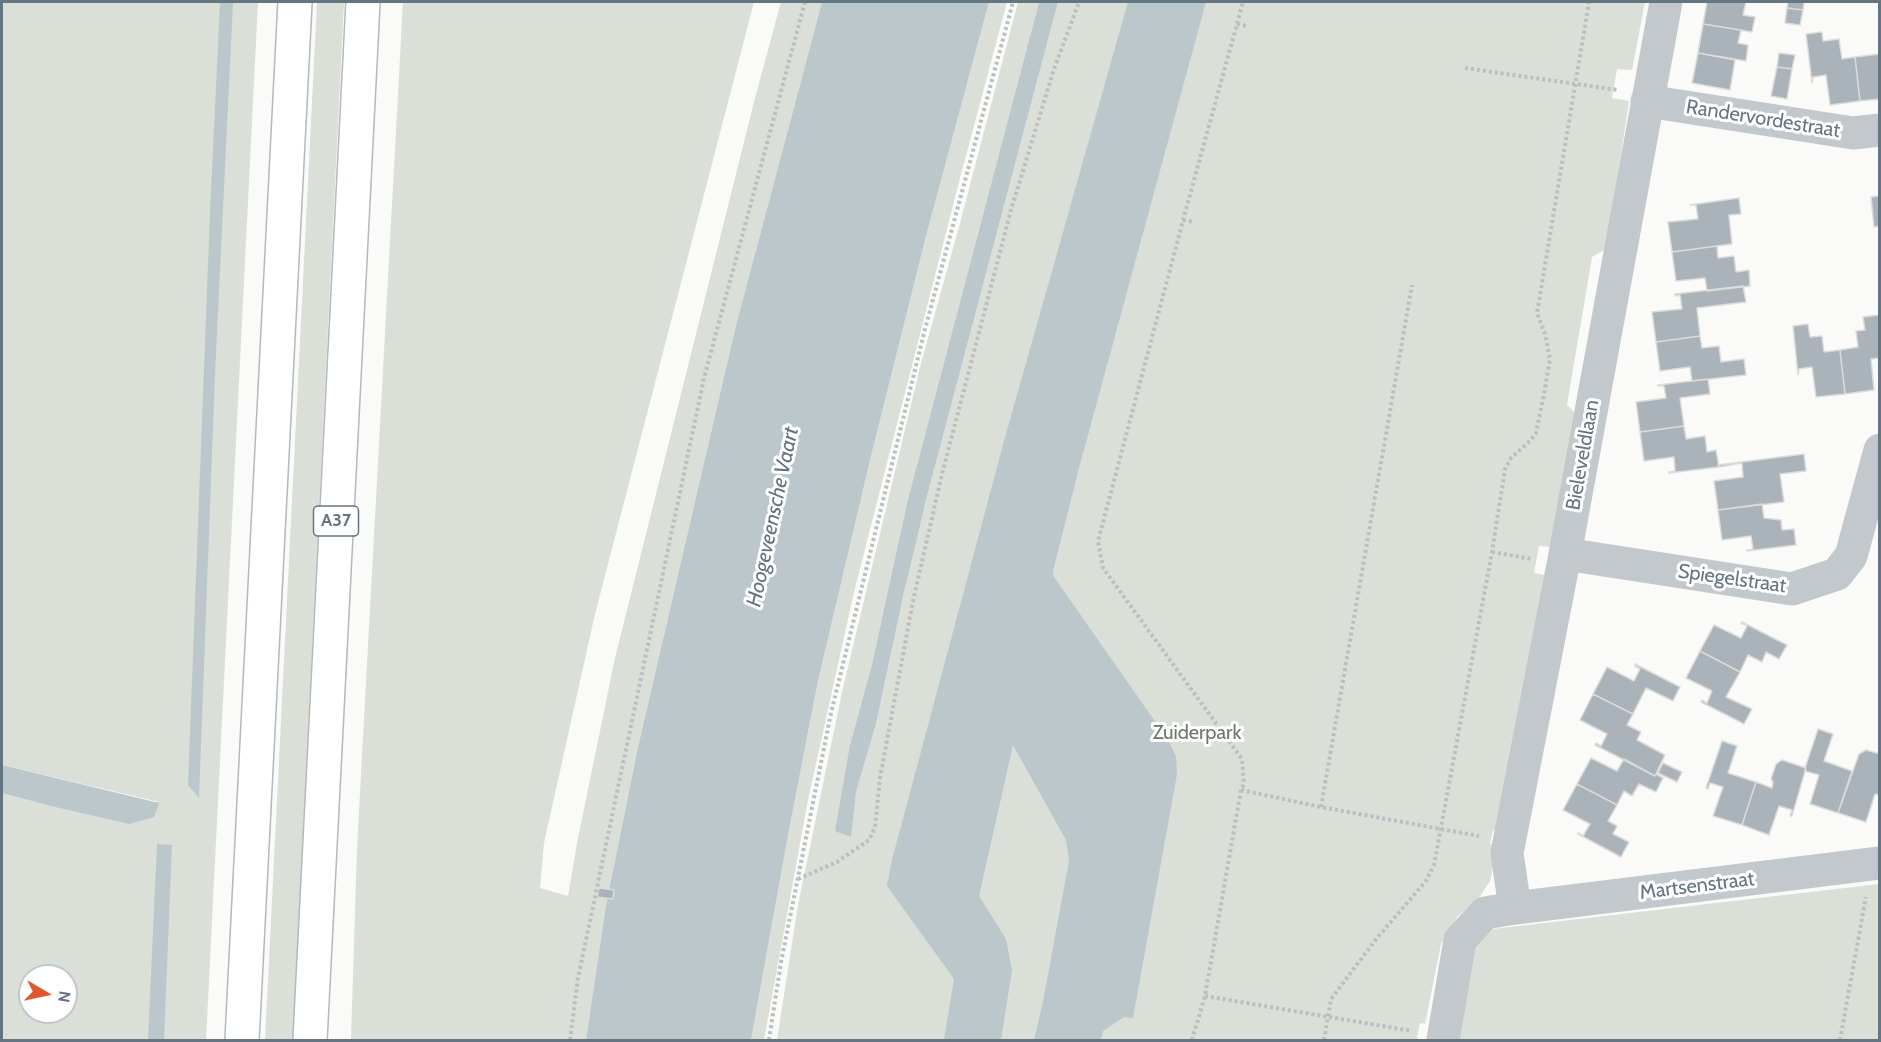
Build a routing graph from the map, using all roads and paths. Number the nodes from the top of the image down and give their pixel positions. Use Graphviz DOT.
graph roads {
  1 [pos="295,2"];
  2 [pos="363,2"];
  3 [pos="805,2"];
  4 [pos="1013,2"];
  5 [pos="1079,2"];
  6 [pos="1243,2"];
  7 [pos="1589,2"];
  8 [pos="1666,2"];
  9 [pos="1237,24"];
  10 [pos="1247,26"];
  11 [pos="1465,68"];
  12 [pos="1576,83"];
  13 [pos="1648,97"];
  14 [pos="1880,130"];
  15 [pos="1183,220"];
  16 [pos="1194,222"];
  17 [pos="1412,285"];
  18 [pos="1880,450"];
  19 [pos="1492,552"];
  20 [pos="1564,559"];
  21 [pos="1241,790"];
  22 [pos="1321,807"];
  23 [pos="1440,828"];
  24 [pos="1510,843"];
  25 [pos="1876,864"];
  26 [pos="798,879"];
  27 [pos="1515,908"];
  28 [pos="1205,996"];
  29 [pos="1328,1017"];
  30 [pos="1443,1040"];
  31 [pos="242,1041"];
  32 [pos="310,1041"];
  33 [pos="570,1041"];
  34 [pos="769,1041"];
  35 [pos="1192,1041"];
  36 [pos="1324,1041"];
  37 [pos="1840,1041"];
  1 -- 31 [label="highway"];
  2 -- 32 [label="highway, A37"];
  3 -- 33 [label="path"];
  4 -- 26 [label="path"];
  5 -- 26 [label="path"];
  6 -- 9 [label="path"];
  7 -- 12 [label="path"];
  8 -- 13 [label="street, Bieleveldlaan"];
  9 -- 10 [label="path"];
  9 -- 15 [label="path"];
  11 -- 12 [label="path"];
  12 -- 13 [label="path"];
  12 -- 19 [label="path"];
  13 -- 14 [label="street, Randervordestraat"];
  13 -- 20 [label="street, Bieleveldlaan"];
  15 -- 16 [label="path"];
  15 -- 21 [label="path"];
  17 -- 22 [label="path"];
  18 -- 20 [label="street, Spiegelstraat"];
  19 -- 20 [label="path"];
  19 -- 23 [label="path"];
  20 -- 24 [label="street, Bieleveldlaan"];
  21 -- 22 [label="path"];
  21 -- 28 [label="path"];
  22 -- 23 [label="path"];
  23 -- 24 [label="path"];
  23 -- 29 [label="path"];
  24 -- 27 [label="street, Bieleveldlaan"];
  25 -- 27 [label="street, Martsenstraat"];
  25 -- 37 [label="path"];
  26 -- 34 [label="path"];
  27 -- 30 [label="street, Martsenstraat"];
  28 -- 29 [label="path"];
  28 -- 35 [label="path"];
  29 -- 30 [label="path"];
  29 -- 36 [label="path"];
}
